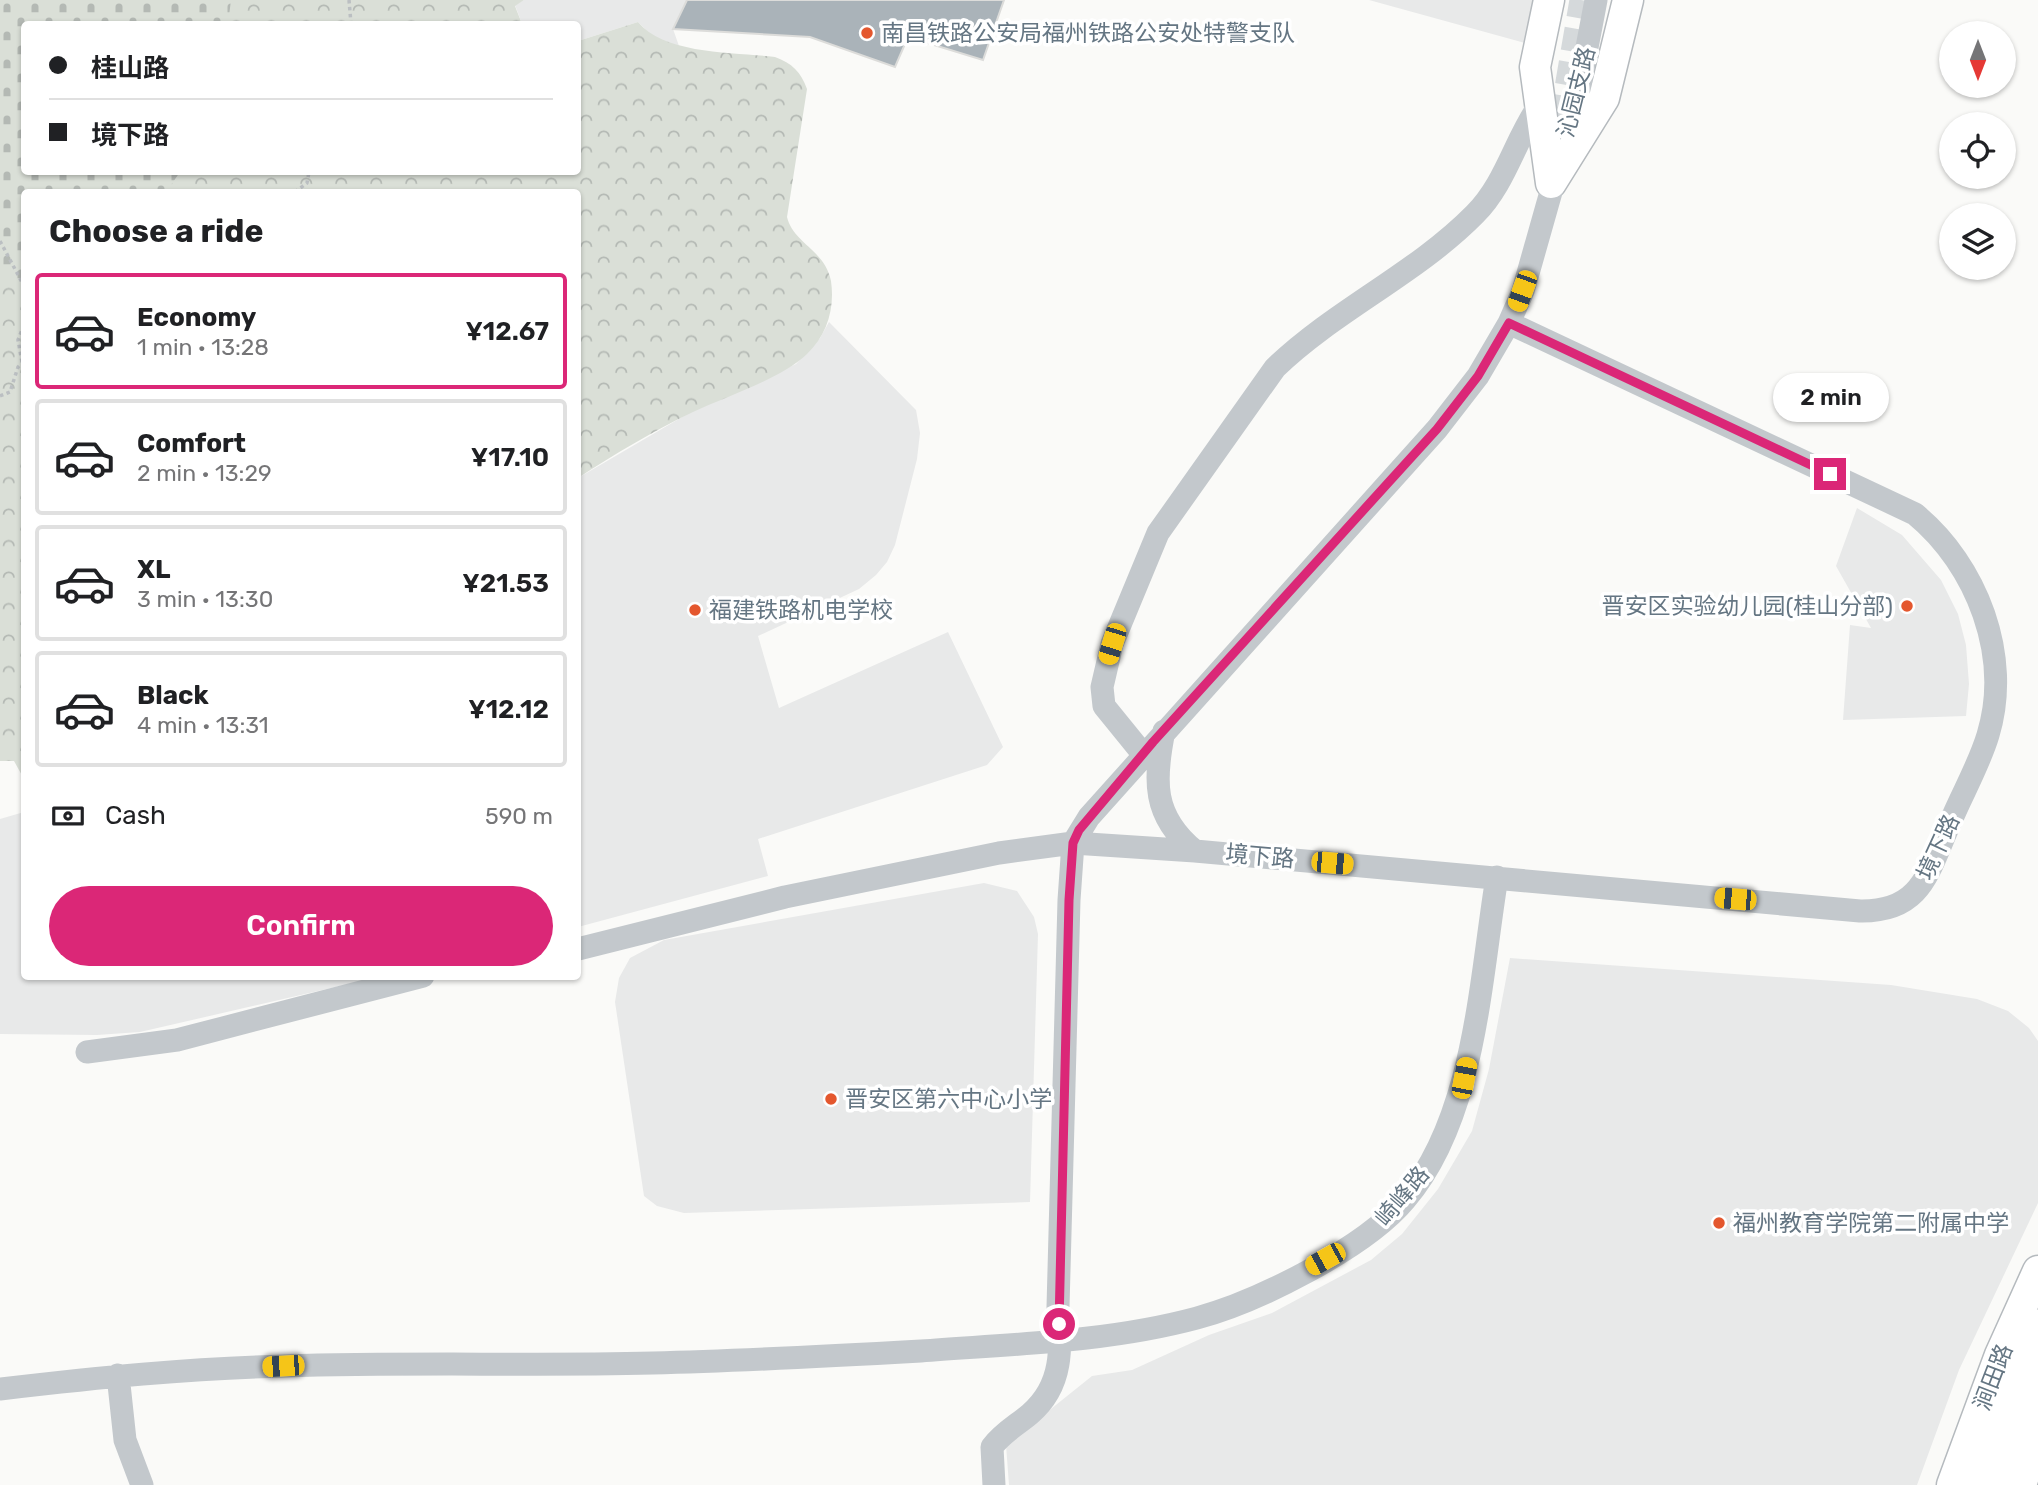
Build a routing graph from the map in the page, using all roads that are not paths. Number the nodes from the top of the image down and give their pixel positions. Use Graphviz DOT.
graph roads {
  1 [pos="1549,0"];
  2 [pos="1596,0"];
  3 [pos="1628,0"];
  4 [pos="1540,104"];
  5 [pos="1551,183"];
  6 [pos="1509,323"];
  7 [pos="1164,730"];
  8 [pos="1143,754"];
  9 [pos="1073,843"];
  10 [pos="1195,851"];
  11 [pos="1497,877"];
  12 [pos="581,948"];
  13 [pos="408,980"];
  14 [pos="87,1052"];
  15 [pos="2038,1270"];
  16 [pos="2038,1326"];
  17 [pos="1060,1341"];
  18 [pos="118,1375"];
  19 [pos="2038,1380"];
  20 [pos="0,1389"];
  21 [pos="2038,1435"];
  22 [pos="142,1485"];
  23 [pos="994,1485"];
  24 [pos="1952,1485"];
  25 [pos="1970,1485"];
  26 [pos="1997,1485"];
  27 [pos="2021,1485"];
  1 -- 4 [label="main road"];
  2 -- 5 [label="street, 沁园支路"];
  3 -- 5 [label="main road"];
  4 -- 5 [label="main road"];
  4 -- 8 [label="street"];
  5 -- 6 [label="street, 沁园支路"];
  6 -- 7 [label="street, 沁园支路"];
  6 -- 11 [label="street, 境下路"];
  7 -- 8 [label="street, 沁园支路"];
  7 -- 10 [label="street"];
  8 -- 9 [label="street, 沁园支路"];
  9 -- 10 [label="street, 境下路"];
  9 -- 12 [label="street, 境下路"];
  9 -- 17 [label="street"];
  10 -- 11 [label="street, 境下路"];
  11 -- 17 [label="street, 崎峰路"];
  13 -- 14 [label="street"];
  15 -- 24 [label="main road, 涧田路"];
  16 -- 25 [label="highway"];
  17 -- 18 [label="street, 崎峰路"];
  17 -- 23 [label="street"];
  18 -- 20 [label="street, 崎峰路"];
  18 -- 22 [label="street"];
  19 -- 26 [label="highway"];
  21 -- 27 [label="main road"];
}
